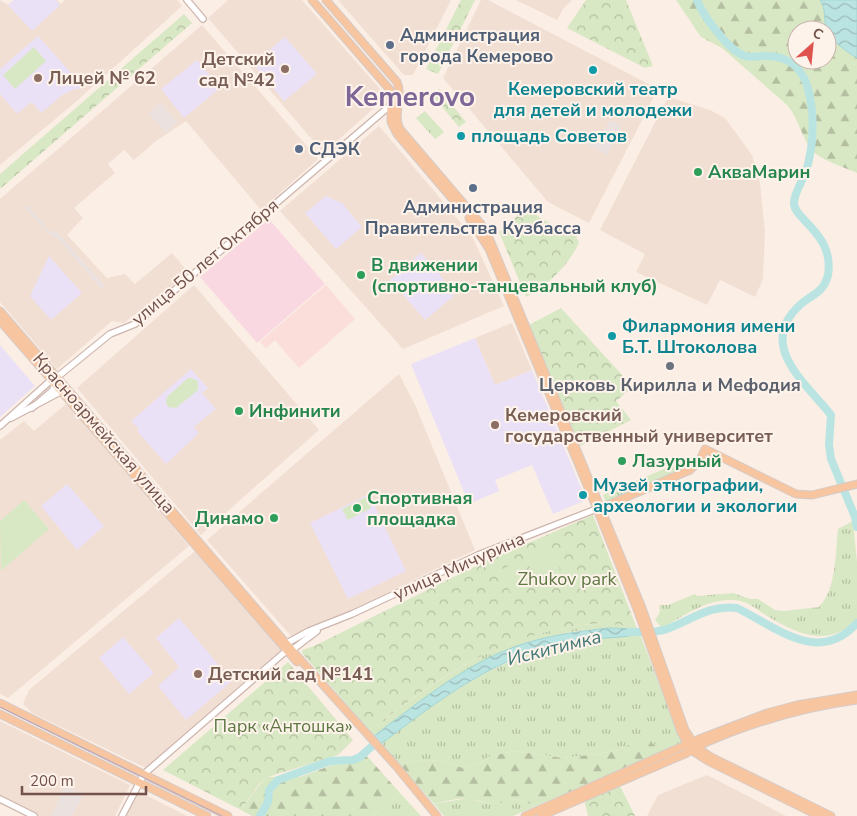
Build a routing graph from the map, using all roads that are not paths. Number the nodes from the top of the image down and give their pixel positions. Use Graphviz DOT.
graph roads {
  1 [pos="187,0"];
  2 [pos="312,0"];
  3 [pos="326,0"];
  4 [pos="339,15"];
  5 [pos="203,19"];
  6 [pos="331,22"];
  7 [pos="353,32"];
  8 [pos="346,39"];
  9 [pos="396,100"];
  10 [pos="0,311"];
  11 [pos="0,321"];
  12 [pos="57,385"];
  13 [pos="7,420"];
  14 [pos="0,426"];
  15 [pos="857,484"];
  16 [pos="857,488"];
  17 [pos="821,495"];
  18 [pos="599,508"];
  19 [pos="288,648"];
  20 [pos="857,695"];
  21 [pos="857,700"];
  22 [pos="0,703"];
  23 [pos="0,714"];
  24 [pos="692,746"];
  25 [pos="395,768"];
  26 [pos="144,774"];
  27 [pos="139,783"];
  28 [pos="0,799"];
  29 [pos="34,816"];
  30 [pos="122,816"];
  31 [pos="207,816"];
  32 [pos="228,816"];
  33 [pos="432,816"];
  34 [pos="437,816"];
  35 [pos="525,816"];
  36 [pos="541,816"];
  37 [pos="819,816"];
  38 [pos="830,816"];
  1 -- 5 [label="street"];
  2 -- 6 [label="main road"];
  3 -- 4 [label="main road"];
  4 -- 6 [label="main road"];
  4 -- 7 [label="main road"];
  6 -- 8 [label="main road"];
  7 -- 8 [label="main road"];
  7 -- 9 [label="main road"];
  8 -- 9 [label="main road"];
  9 -- 12 [label="street, улица 50 лет Октября"];
  9 -- 18 [label="main road"];
  10 -- 12 [label="main road, Красноармейская улица"];
  11 -- 12 [label="main road, Красноармейская улица"];
  12 -- 13 [label="street, улица 50 лет Октября"];
  12 -- 13 [label="street, улица 50 лет Октября"];
  12 -- 19 [label="main road, Красноармейская улица"];
  13 -- 14 [label="street, улица 50 лет Октября"];
  15 -- 17 [label="main road"];
  16 -- 17 [label="main road"];
  17 -- 18 [label="main road"];
  18 -- 19 [label="street, улица Мичурина"];
  18 -- 24 [label="main road"];
  19 -- 25 [label="main road, Красноармейская улица"];
  19 -- 26 [label="street, улица Мичурина"];
  20 -- 24 [label="main road"];
  21 -- 24 [label="main road"];
  22 -- 26 [label="main road"];
  23 -- 27 [label="main road"];
  24 -- 35 [label="main road"];
  24 -- 36 [label="main road"];
  24 -- 37 [label="main road"];
  24 -- 38 [label="main road"];
  25 -- 33 [label="main road"];
  25 -- 34 [label="main road"];
  26 -- 27 [label="street, улица Мичурина"];
  26 -- 32 [label="main road"];
  27 -- 30 [label="street, улица Мичурина"];
  27 -- 31 [label="main road"];
  28 -- 29 [label="street"];
}
